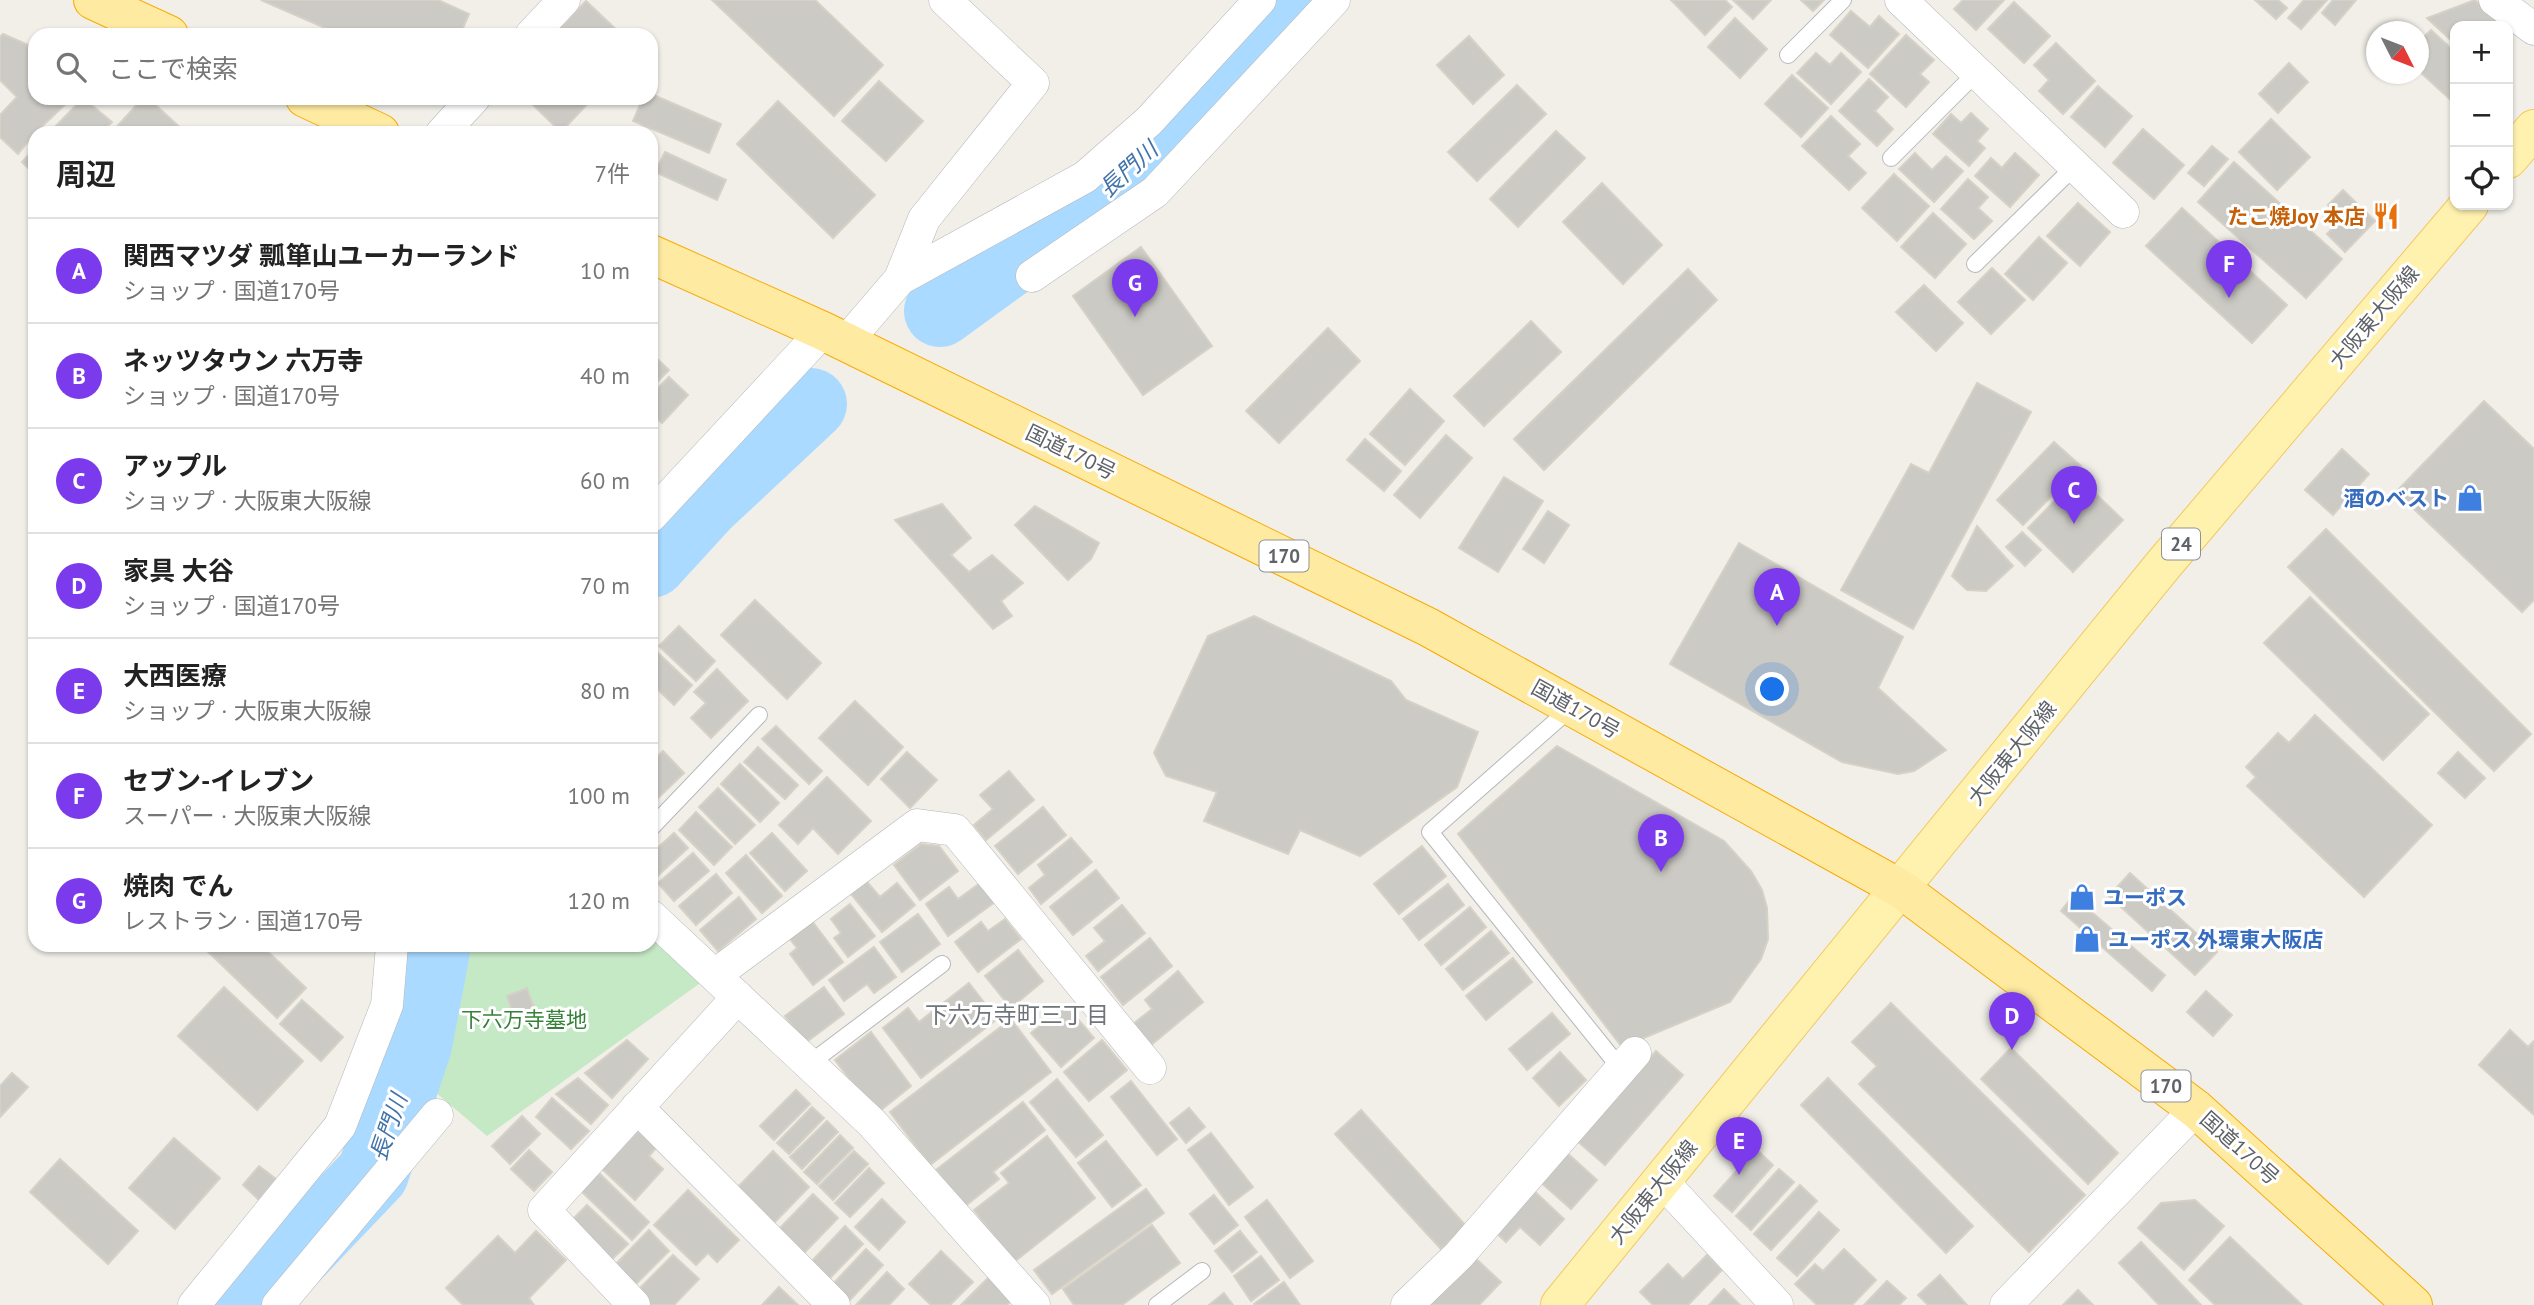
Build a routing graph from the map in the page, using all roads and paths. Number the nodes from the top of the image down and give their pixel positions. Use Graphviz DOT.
graph roads {
  1 [pos="93,0"];
  2 [pos="564,0"];
  3 [pos="945,0"];
  4 [pos="1260,0"];
  5 [pos="1334,0"];
  6 [pos="1843,0"];
  7 [pos="1901,0"];
  8 [pos="2495,0"];
  9 [pos="154,28"];
  10 [pos="538,28"];
  11 [pos="2534,29"];
  12 [pos="1788,55"];
  13 [pos="1977,72"];
  14 [pos="320,105"];
  15 [pos="468,105"];
  16 [pos="365,126"];
  17 [pos="448,126"];
  18 [pos="2534,128"];
  19 [pos="2513,153"];
  20 [pos="1891,159"];
  21 [pos="2075,166"];
  22 [pos="2465,210"];
  23 [pos="2123,212"];
  24 [pos="658,257"];
  25 [pos="1975,264"];
  26 [pos="1032,276"];
  27 [pos="900,279"];
  28 [pos="835,337"];
  29 [pos="658,509"];
  30 [pos="1572,707"];
  31 [pos="759,715"];
  32 [pos="658,821"];
  33 [pos="1901,889"];
  34 [pos="658,922"];
  35 [pos="391,952"];
  36 [pos="942,964"];
  37 [pos="715,975"];
  38 [pos="738,997"];
  39 [pos="1628,1061"];
  40 [pos="809,1064"];
  41 [pos="1150,1068"];
  42 [pos="637,1107"];
  43 [pos="2196,1109"];
  44 [pos="437,1115"];
  45 [pos="1662,1181"];
  46 [pos="1202,1272"];
  47 [pos="194,1305"];
  48 [pos="278,1305"];
  49 [pos="634,1305"];
  50 [pos="834,1305"];
  51 [pos="1034,1305"];
  52 [pos="1157,1305"];
  53 [pos="1407,1305"];
  54 [pos="1559,1305"];
  55 [pos="1777,1305"];
  56 [pos="2006,1305"];
  57 [pos="2413,1305"];
  1 -- 9 [label="highway"];
  2 -- 10 [label="street"];
  3 -- 27 [label="street"];
  4 -- 27 [label="street"];
  5 -- 26 [label="street"];
  6 -- 12 [label="lane"];
  7 -- 13 [label="street"];
  8 -- 11 [label="street"];
  13 -- 20 [label="lane"];
  13 -- 21 [label="street"];
  14 -- 16 [label="highway"];
  15 -- 17 [label="street"];
  18 -- 19 [label="main road"];
  21 -- 23 [label="street"];
  21 -- 25 [label="lane"];
  22 -- 33 [label="main road, 大阪東大阪線 / 24"];
  24 -- 28 [label="highway, 国道170号 / 170"];
  27 -- 28 [label="street"];
  28 -- 29 [label="street"];
  28 -- 30 [label="highway, 国道170号 / 170"];
  30 -- 33 [label="highway, 国道170号 / 170"];
  30 -- 39 [label="lane"];
  31 -- 32 [label="lane"];
  33 -- 43 [label="highway, 国道170号 / 170"];
  33 -- 45 [label="main road, 大阪東大阪線 / 24"];
  34 -- 37 [label="street"];
  35 -- 47 [label="street"];
  36 -- 40 [label="lane"];
  37 -- 38 [label="street"];
  37 -- 41 [label="street"];
  38 -- 40 [label="street"];
  38 -- 42 [label="street"];
  39 -- 53 [label="street"];
  40 -- 51 [label="street"];
  42 -- 49 [label="street"];
  42 -- 50 [label="street"];
  43 -- 56 [label="street"];
  43 -- 57 [label="highway, 国道170号 / 170"];
  44 -- 48 [label="street"];
  45 -- 54 [label="main road, 大阪東大阪線 / 24"];
  45 -- 55 [label="street"];
  46 -- 52 [label="lane"];
}
